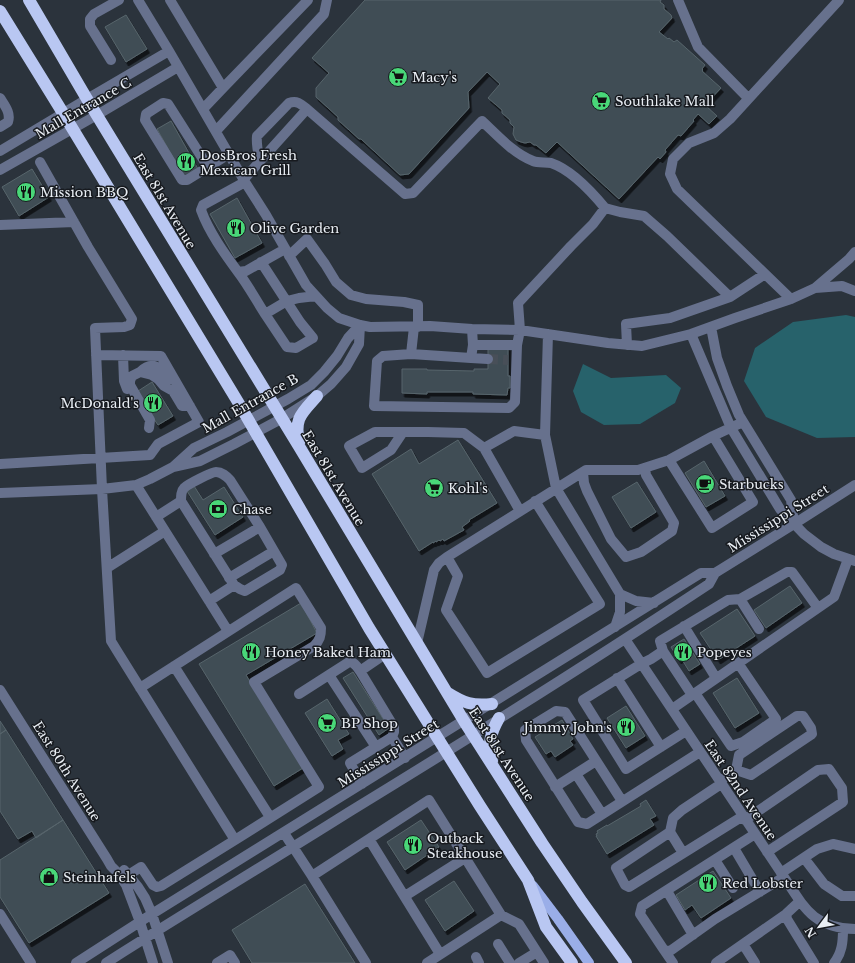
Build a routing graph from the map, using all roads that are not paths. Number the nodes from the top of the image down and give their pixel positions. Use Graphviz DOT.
graph roads {
  1 [pos="29,0"];
  2 [pos="119,0"];
  3 [pos="138,0"];
  4 [pos="170,0"];
  5 [pos="308,0"];
  6 [pos="327,0"];
  7 [pos="678,0"];
  8 [pos="838,0"];
  9 [pos="0,11"];
  10 [pos="169,51"];
  11 [pos="111,60"];
  12 [pos="178,67"];
  13 [pos="223,88"];
  14 [pos="0,98"];
  15 [pos="748,98"];
  16 [pos="87,99"];
  17 [pos="203,109"];
  18 [pos="307,109"];
  19 [pos="63,113"];
  20 [pos="97,115"];
  21 [pos="0,127"];
  22 [pos="73,129"];
  23 [pos="216,131"];
  24 [pos="0,151"];
  25 [pos="229,154"];
  26 [pos="260,161"];
  27 [pos="40,162"];
  28 [pos="208,167"];
  29 [pos="0,170"];
  30 [pos="244,180"];
  31 [pos="605,208"];
  32 [pos="74,222"];
  33 [pos="0,225"];
  34 [pos="855,252"];
  35 [pos="287,253"];
  36 [pos="261,262"];
  37 [pos="238,272"];
  38 [pos="766,274"];
  39 [pos="815,288"];
  40 [pos="855,291"];
  41 [pos="316,296"];
  42 [pos="730,297"];
  43 [pos="791,299"];
  44 [pos="287,301"];
  45 [pos="265,314"];
  46 [pos="360,325"];
  47 [pos="416,327"];
  48 [pos="712,327"];
  49 [pos="472,329"];
  50 [pos="520,330"];
  51 [pos="548,334"];
  52 [pos="692,334"];
  53 [pos="473,345"];
  54 [pos="517,345"];
  55 [pos="627,345"];
  56 [pos="411,354"];
  57 [pos="96,355"];
  58 [pos="123,355"];
  59 [pos="471,358"];
  60 [pos="488,360"];
  61 [pos="317,396"];
  62 [pos="190,406"];
  63 [pos="274,407"];
  64 [pos="281,419"];
  65 [pos="248,421"];
  66 [pos="743,422"];
  67 [pos="149,428"];
  68 [pos="731,428"];
  69 [pos="403,432"];
  70 [pos="255,433"];
  71 [pos="545,435"];
  72 [pos="713,436"];
  73 [pos="158,444"];
  74 [pos="300,448"];
  75 [pos="484,448"];
  76 [pos="100,458"];
  77 [pos="669,460"];
  78 [pos="0,464"];
  79 [pos="174,467"];
  80 [pos="645,468"];
  81 [pos="583,472"];
  82 [pos="136,485"];
  83 [pos="855,485"];
  84 [pos="556,488"];
  85 [pos="102,489"];
  86 [pos="0,493"];
  87 [pos="181,501"];
  88 [pos="535,501"];
  89 [pos="520,511"];
  90 [pos="156,517"];
  91 [pos="794,524"];
  92 [pos="260,527"];
  93 [pos="165,531"];
  94 [pos="274,551"];
  95 [pos="214,554"];
  96 [pos="447,557"];
  97 [pos="852,560"];
  98 [pos="106,568"];
  99 [pos="715,573"];
  100 [pos="232,582"];
  101 [pos="620,594"];
  102 [pos="740,599"];
  103 [pos="209,601"];
  104 [pos="654,603"];
  105 [pos="818,608"];
  106 [pos="684,626"];
  107 [pos="614,627"];
  108 [pos="759,630"];
  109 [pos="228,631"];
  110 [pos="625,639"];
  111 [pos="417,643"];
  112 [pos="663,651"];
  113 [pos="385,654"];
  114 [pos="738,663"];
  115 [pos="641,664"];
  116 [pos="174,666"];
  117 [pos="360,671"];
  118 [pos="329,675"];
  119 [pos="617,678"];
  120 [pos="716,678"];
  121 [pos="140,688"];
  122 [pos="0,690"];
  123 [pos="447,692"];
  124 [pos="299,694"];
  125 [pos="694,694"];
  126 [pos="492,704"];
  127 [pos="672,709"];
  128 [pos="499,718"];
  129 [pos="464,721"];
  130 [pos="686,731"];
  131 [pos="473,735"];
  132 [pos="392,737"];
  133 [pos="437,738"];
  134 [pos="376,747"];
  135 [pos="661,747"];
  136 [pos="446,752"];
  137 [pos="700,752"];
  138 [pos="405,758"];
  139 [pos="596,761"];
  140 [pos="493,766"];
  141 [pos="736,770"];
  142 [pos="576,774"];
  143 [pos="721,783"];
  144 [pos="362,784"];
  145 [pos="556,787"];
  146 [pos="622,801"];
  147 [pos="602,814"];
  148 [pos="270,817"];
  149 [pos="744,818"];
  150 [pos="670,832"];
  151 [pos="284,833"];
  152 [pos="755,834"];
  153 [pos="369,839"];
  154 [pos="235,840"];
  155 [pos="293,847"];
  156 [pos="734,848"];
  157 [pos="855,849"];
  158 [pos="767,852"];
  159 [pos="683,853"];
  160 [pos="465,858"];
  161 [pos="804,858"];
  162 [pos="715,860"];
  163 [pos="782,875"];
  164 [pos="312,876"];
  165 [pos="125,877"];
  166 [pos="528,880"];
  167 [pos="667,891"];
  168 [pos="760,892"];
  169 [pos="405,896"];
  170 [pos="855,896"];
  171 [pos="800,901"];
  172 [pos="742,903"];
  173 [pos="0,914"];
  174 [pos="152,914"];
  175 [pos="786,914"];
  176 [pos="501,915"];
  177 [pos="140,922"];
  178 [pos="843,929"];
  179 [pos="855,929"];
  180 [pos="157,930"];
  181 [pos="693,935"];
  182 [pos="144,938"];
  183 [pos="498,944"];
  184 [pos="743,944"];
  185 [pos="664,950"];
  186 [pos="537,952"];
  187 [pos="440,954"];
  188 [pos="32,963"];
  189 [pos="76,963"];
  190 [pos="106,963"];
  191 [pos="153,963"];
  192 [pos="168,963"];
  193 [pos="217,963"];
  194 [pos="235,963"];
  195 [pos="366,963"];
  196 [pos="427,963"];
  197 [pos="510,963"];
  198 [pos="519,963"];
  199 [pos="544,963"];
  200 [pos="572,963"];
  201 [pos="589,963"];
  202 [pos="626,963"];
  203 [pos="673,963"];
  204 [pos="716,963"];
  205 [pos="755,963"];
  206 [pos="814,963"];
  207 [pos="834,963"];
  1 -- 16 [label="highway, East 81st Avenue"];
  2 -- 11 [label="street"];
  3 -- 10 [label="street"];
  4 -- 13 [label="street"];
  5 -- 13 [label="street"];
  6 -- 23 [label="street"];
  7 -- 15 [label="street"];
  8 -- 15 [label="street"];
  9 -- 19 [label="highway"];
  10 -- 12 [label="street"];
  10 -- 16 [label="street, Mall Entrance C"];
  12 -- 17 [label="street"];
  12 -- 20 [label="street, Mall Entrance C"];
  13 -- 17 [label="street"];
  14 -- 21 [label="street"];
  15 -- 38 [label="street"];
  16 -- 19 [label="street, Mall Entrance C"];
  16 -- 20 [label="highway, East 81st Avenue"];
  17 -- 23 [label="street"];
  18 -- 26 [label="street"];
  18 -- 26 [label="street"];
  18 -- 31 [label="street"];
  19 -- 22 [label="highway"];
  19 -- 24 [label="street, Mall Entrance C"];
  20 -- 22 [label="street, Mall Entrance C"];
  20 -- 63 [label="highway, East 81st Avenue"];
  22 -- 29 [label="street, Mall Entrance C"];
  22 -- 65 [label="highway"];
  23 -- 25 [label="street"];
  25 -- 28 [label="street"];
  25 -- 30 [label="street"];
  26 -- 30 [label="street"];
  27 -- 32 [label="street"];
  28 -- 28 [label="street"];
  30 -- 35 [label="street"];
  30 -- 37 [label="street"];
  31 -- 42 [label="street"];
  31 -- 50 [label="street"];
  32 -- 33 [label="street"];
  32 -- 57 [label="street"];
  34 -- 39 [label="street"];
  35 -- 36 [label="street"];
  35 -- 41 [label="street"];
  35 -- 47 [label="street"];
  36 -- 37 [label="street"];
  36 -- 44 [label="street"];
  37 -- 45 [label="street"];
  38 -- 42 [label="street"];
  38 -- 43 [label="street"];
  39 -- 40 [label="street"];
  39 -- 43 [label="street"];
  41 -- 44 [label="street"];
  41 -- 46 [label="street"];
  42 -- 55 [label="street"];
  43 -- 48 [label="street"];
  44 -- 45 [label="street"];
  44 -- 45 [label="street"];
  46 -- 47 [label="street"];
  46 -- 61 [label="street, Mall Entrance B"];
  46 -- 63 [label="street, Mall Entrance B"];
  47 -- 49 [label="street"];
  47 -- 56 [label="street"];
  48 -- 52 [label="street"];
  48 -- 66 [label="street"];
  49 -- 50 [label="street"];
  49 -- 53 [label="street"];
  50 -- 51 [label="street"];
  50 -- 54 [label="street"];
  51 -- 55 [label="street"];
  51 -- 71 [label="street"];
  52 -- 55 [label="street"];
  52 -- 68 [label="street"];
  53 -- 54 [label="street"];
  53 -- 59 [label="street"];
  54 -- 56 [label="street"];
  56 -- 59 [label="street"];
  57 -- 58 [label="street"];
  57 -- 76 [label="street"];
  58 -- 62 [label="street"];
  58 -- 67 [label="street"];
  59 -- 60 [label="street"];
  61 -- 64 [label="street, Mall Entrance B"];
  61 -- 74 [label="highway"];
  62 -- 67 [label="street"];
  62 -- 73 [label="street"];
  63 -- 64 [label="highway, East 81st Avenue"];
  63 -- 65 [label="street, Mall Entrance B"];
  64 -- 70 [label="street, Mall Entrance B"];
  64 -- 74 [label="highway, East 81st Avenue"];
  65 -- 70 [label="highway"];
  65 -- 79 [label="street, Mall Entrance B"];
  66 -- 68 [label="street"];
  66 -- 91 [label="street"];
  67 -- 73 [label="street"];
  68 -- 72 [label="street"];
  68 -- 91 [label="street"];
  69 -- 69 [label="street"];
  69 -- 75 [label="street"];
  70 -- 79 [label="street, Mall Entrance B"];
  70 -- 113 [label="highway"];
  71 -- 75 [label="street"];
  71 -- 84 [label="street"];
  72 -- 77 [label="street"];
  72 -- 77 [label="street"];
  73 -- 76 [label="street"];
  74 -- 111 [label="highway, East 81st Avenue"];
  75 -- 89 [label="street"];
  76 -- 78 [label="street"];
  76 -- 85 [label="street"];
  77 -- 80 [label="street"];
  79 -- 82 [label="street, Mall Entrance B"];
  80 -- 81 [label="street"];
  80 -- 81 [label="street"];
  81 -- 84 [label="street"];
  82 -- 85 [label="street, Mall Entrance B"];
  82 -- 90 [label="street"];
  83 -- 91 [label="street, Mississippi Street"];
  84 -- 88 [label="street"];
  84 -- 101 [label="street"];
  85 -- 86 [label="street, Mall Entrance B"];
  85 -- 98 [label="street"];
  87 -- 90 [label="street"];
  87 -- 92 [label="street"];
  87 -- 95 [label="street"];
  88 -- 89 [label="street"];
  88 -- 96 [label="street"];
  89 -- 96 [label="street"];
  90 -- 93 [label="street"];
  91 -- 97 [label="street"];
  91 -- 99 [label="street, Mississippi Street"];
  92 -- 94 [label="street"];
  92 -- 95 [label="street"];
  93 -- 98 [label="street"];
  93 -- 103 [label="street"];
  94 -- 100 [label="street"];
  94 -- 100 [label="street"];
  95 -- 100 [label="street"];
  96 -- 111 [label="street"];
  97 -- 105 [label="street"];
  98 -- 121 [label="street"];
  99 -- 104 [label="street, Mississippi Street"];
  99 -- 110 [label="street, Mississippi Street"];
  100 -- 103 [label="street"];
  101 -- 104 [label="street"];
  101 -- 107 [label="street"];
  102 -- 105 [label="street"];
  102 -- 106 [label="street"];
  102 -- 108 [label="street"];
  103 -- 109 [label="street"];
  104 -- 107 [label="street, Mississippi Street"];
  105 -- 114 [label="street"];
  106 -- 112 [label="street"];
  106 -- 120 [label="street"];
  107 -- 126 [label="street, Mississippi Street"];
  109 -- 116 [label="street"];
  109 -- 148 [label="street"];
  110 -- 115 [label="street, East 82nd Avenue"];
  110 -- 128 [label="street, Mississippi Street"];
  111 -- 123 [label="highway, East 81st Avenue"];
  112 -- 115 [label="street"];
  112 -- 125 [label="street"];
  113 -- 117 [label="street"];
  113 -- 133 [label="highway"];
  114 -- 120 [label="street"];
  114 -- 125 [label="street"];
  115 -- 119 [label="street"];
  115 -- 127 [label="street, East 82nd Avenue"];
  116 -- 121 [label="street"];
  116 -- 148 [label="street"];
  117 -- 118 [label="street"];
  117 -- 132 [label="street"];
  118 -- 124 [label="street"];
  118 -- 134 [label="street"];
  119 -- 135 [label="street"];
  119 -- 135 [label="street"];
  120 -- 125 [label="street"];
  121 -- 154 [label="street"];
  122 -- 165 [label="street, East 80th Avenue"];
  123 -- 126 [label="highway"];
  123 -- 129 [label="highway, East 81st Avenue"];
  125 -- 127 [label="street"];
  126 -- 129 [label="street, Mississippi Street"];
  127 -- 130 [label="street, East 82nd Avenue"];
  128 -- 131 [label="street, Mississippi Street"];
  128 -- 140 [label="highway"];
  129 -- 131 [label="highway, East 81st Avenue"];
  129 -- 133 [label="street, Mississippi Street"];
  130 -- 135 [label="street"];
  130 -- 137 [label="street, East 82nd Avenue"];
  131 -- 136 [label="street, Mississippi Street"];
  131 -- 140 [label="highway, East 81st Avenue"];
  132 -- 134 [label="street"];
  132 -- 138 [label="street"];
  133 -- 136 [label="highway"];
  133 -- 138 [label="street, Mississippi Street"];
  134 -- 144 [label="street"];
  136 -- 155 [label="street, Mississippi Street"];
  136 -- 166 [label="highway"];
  137 -- 143 [label="street, East 82nd Avenue"];
  137 -- 146 [label="street"];
  138 -- 144 [label="street, Mississippi Street"];
  139 -- 142 [label="street"];
  139 -- 145 [label="street"];
  139 -- 146 [label="street"];
  140 -- 202 [label="highway, East 81st Avenue"];
  141 -- 141 [label="street"];
  141 -- 143 [label="street"];
  142 -- 145 [label="street"];
  142 -- 147 [label="street"];
  143 -- 149 [label="street, East 82nd Avenue"];
  143 -- 150 [label="street"];
  144 -- 151 [label="street, Mississippi Street"];
  145 -- 147 [label="street"];
  146 -- 147 [label="street"];
  148 -- 154 [label="street"];
  149 -- 152 [label="street, East 82nd Avenue"];
  149 -- 158 [label="street"];
  149 -- 159 [label="street"];
  150 -- 159 [label="street"];
  150 -- 159 [label="street"];
  151 -- 155 [label="street"];
  151 -- 174 [label="street, Mississippi Street"];
  152 -- 156 [label="street"];
  152 -- 158 [label="street, East 82nd Avenue"];
  153 -- 160 [label="street"];
  153 -- 164 [label="street"];
  153 -- 169 [label="street"];
  154 -- 165 [label="street"];
  155 -- 164 [label="street"];
  155 -- 180 [label="street, Mississippi Street"];
  156 -- 162 [label="street"];
  156 -- 168 [label="street"];
  157 -- 161 [label="street"];
  158 -- 163 [label="street, East 82nd Avenue"];
  160 -- 169 [label="street"];
  160 -- 176 [label="street"];
  161 -- 163 [label="street"];
  161 -- 170 [label="street"];
  162 -- 167 [label="street"];
  162 -- 172 [label="street"];
  163 -- 168 [label="street"];
  163 -- 171 [label="street, East 82nd Avenue"];
  164 -- 195 [label="street"];
  165 -- 174 [label="street"];
  165 -- 177 [label="street"];
  166 -- 200 [label="highway"];
  166 -- 201 [label="main road"];
  167 -- 181 [label="street"];
  167 -- 185 [label="street"];
  168 -- 172 [label="street"];
  169 -- 187 [label="street"];
  171 -- 175 [label="street"];
  171 -- 178 [label="street, East 82nd Avenue"];
  172 -- 181 [label="street"];
  173 -- 188 [label="street"];
  174 -- 177 [label="street, Mississippi Street"];
  174 -- 180 [label="street"];
  175 -- 184 [label="street"];
  175 -- 206 [label="street"];
  176 -- 186 [label="street"];
  176 -- 187 [label="street"];
  177 -- 182 [label="street"];
  177 -- 189 [label="street, Mississippi Street"];
  178 -- 179 [label="street, East 82nd Avenue"];
  178 -- 207 [label="street"];
  180 -- 182 [label="street, Mississippi Street"];
  180 -- 192 [label="street"];
  181 -- 185 [label="street"];
  182 -- 190 [label="street, Mississippi Street"];
  182 -- 191 [label="street"];
  183 -- 197 [label="street"];
  184 -- 204 [label="street"];
  184 -- 205 [label="street"];
  185 -- 203 [label="street"];
  186 -- 198 [label="street"];
  186 -- 199 [label="street"];
  187 -- 196 [label="street"];
  193 -- 194 [label="street"];
}
